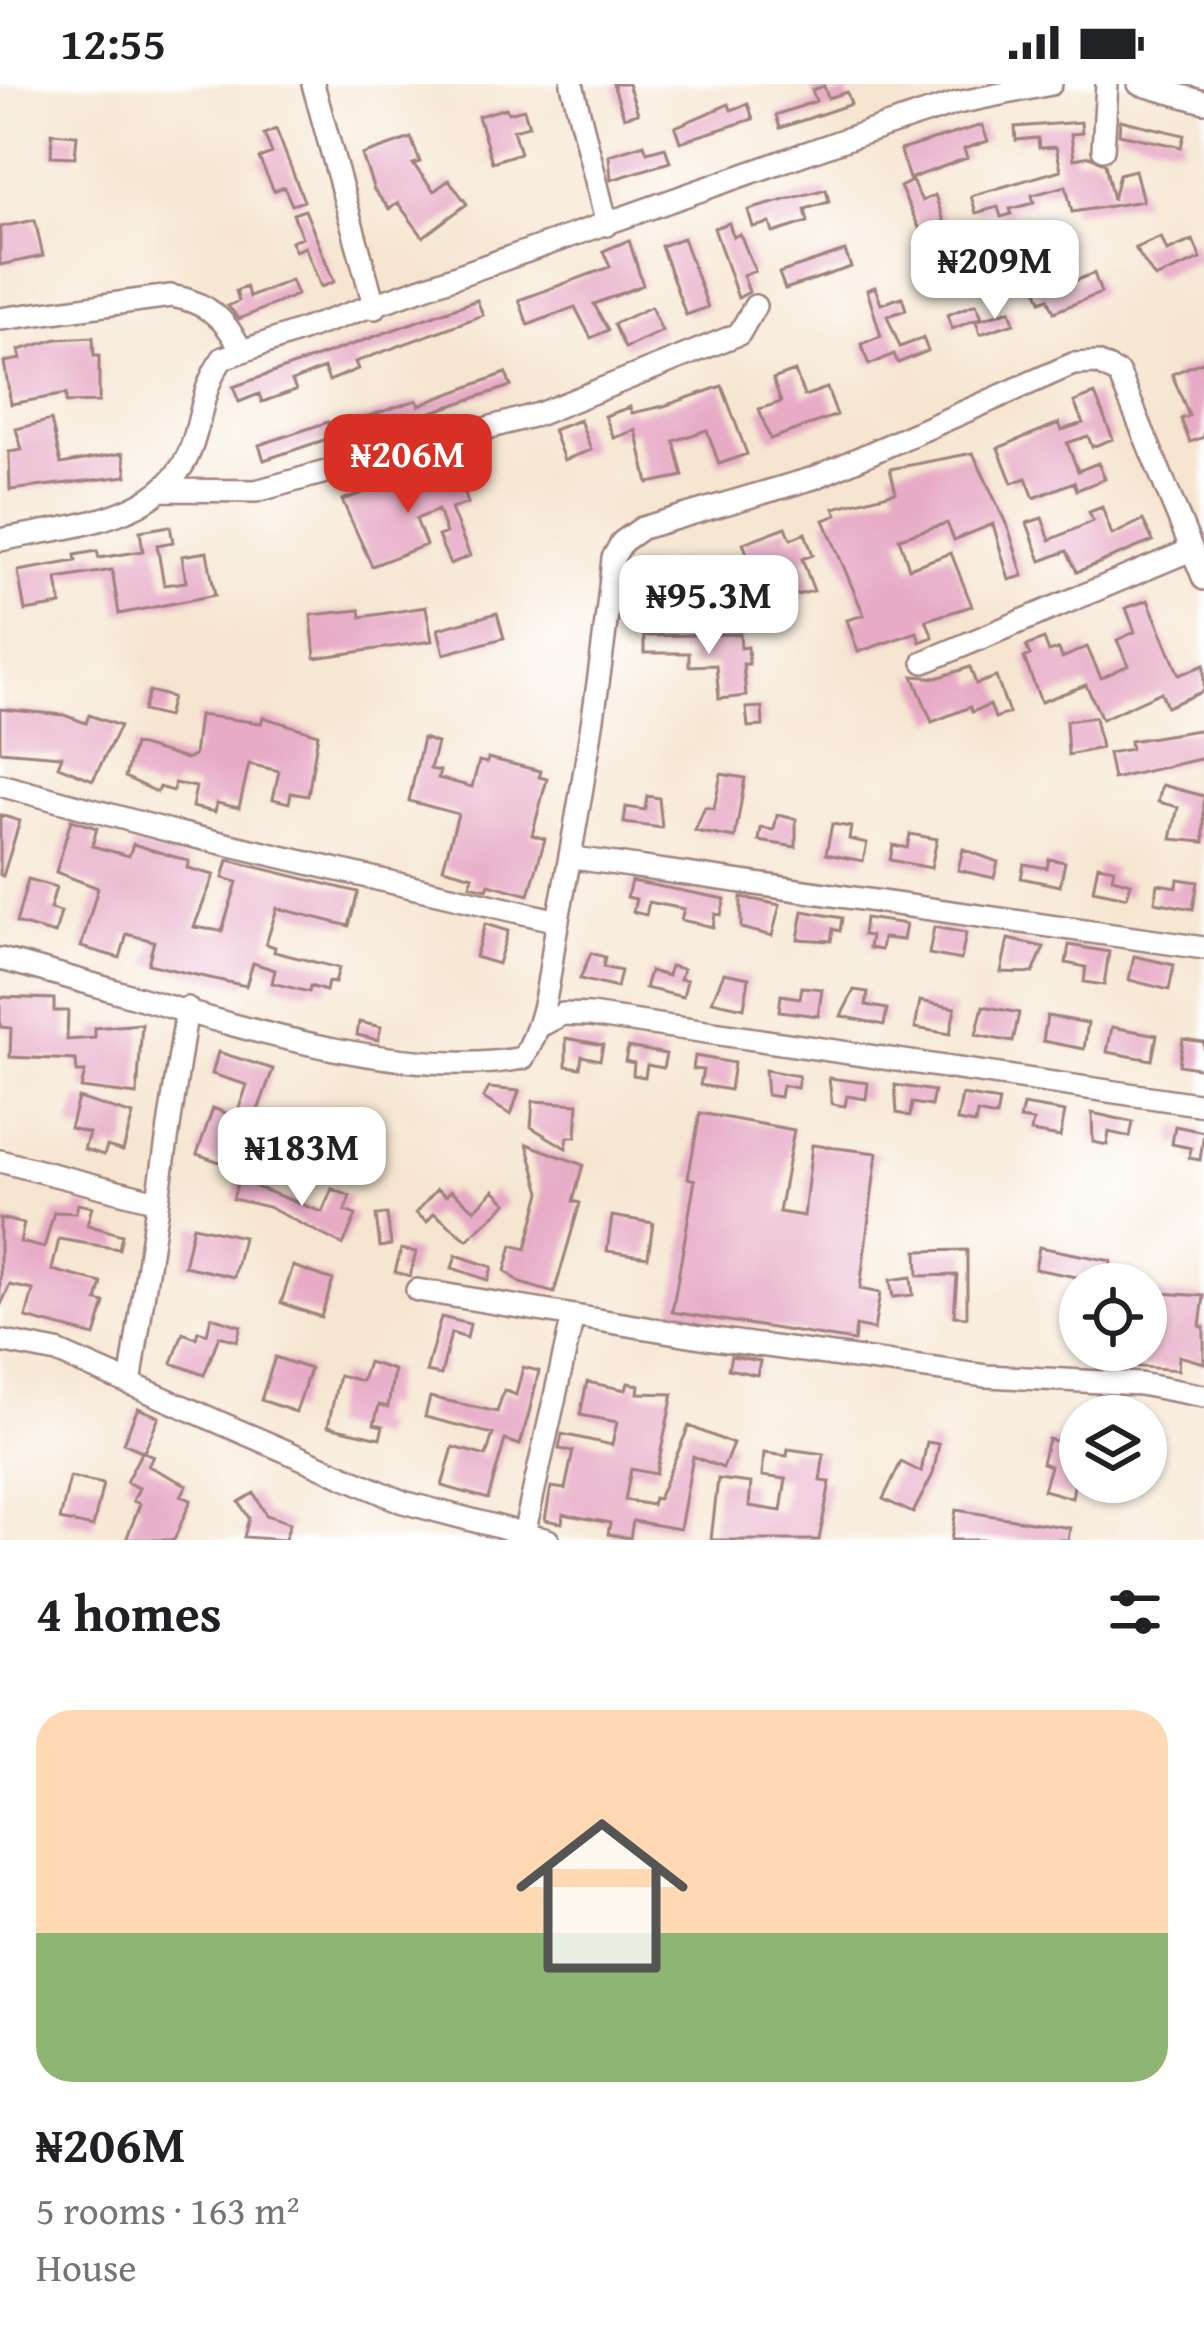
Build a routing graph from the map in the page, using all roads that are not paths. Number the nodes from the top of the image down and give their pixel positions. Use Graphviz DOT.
graph roads {
  1 [pos="313,84"];
  2 [pos="572,84"];
  3 [pos="1051,84"];
  4 [pos="1107,84"];
  5 [pos="1139,84"];
  6 [pos="1204,102"];
  7 [pos="1103,149"];
  8 [pos="607,225"];
  9 [pos="754,307"];
  10 [pos="375,308"];
  11 [pos="0,320"];
  12 [pos="242,351"];
  13 [pos="164,490"];
  14 [pos="0,540"];
  15 [pos="1191,550"];
  16 [pos="1204,579"];
  17 [pos="924,662"];
  18 [pos="0,785"];
  19 [pos="574,858"];
  20 [pos="558,921"];
  21 [pos="1204,948"];
  22 [pos="0,958"];
  23 [pos="187,1008"];
  24 [pos="540,1026"];
  25 [pos="1204,1105"];
  26 [pos="0,1161"];
  27 [pos="157,1202"];
  28 [pos="417,1290"];
  29 [pos="573,1316"];
  30 [pos="0,1341"];
  31 [pos="130,1384"];
  32 [pos="1204,1396"];
  33 [pos="487,1533"];
  34 [pos="524,1534"];
  35 [pos="548,1540"];
  1 -- 10 [label="street"];
  2 -- 8 [label="street"];
  3 -- 8 [label="street"];
  4 -- 7 [label="street"];
  5 -- 6 [label="street"];
  8 -- 10 [label="street"];
  9 -- 13 [label="street"];
  10 -- 12 [label="street"];
  11 -- 12 [label="street"];
  12 -- 13 [label="street"];
  13 -- 14 [label="street"];
  15 -- 16 [label="street"];
  15 -- 17 [label="street"];
  15 -- 19 [label="street"];
  18 -- 20 [label="street"];
  19 -- 20 [label="street"];
  19 -- 21 [label="street"];
  20 -- 24 [label="street"];
  22 -- 23 [label="street"];
  23 -- 24 [label="street"];
  23 -- 27 [label="street"];
  24 -- 25 [label="street"];
  26 -- 27 [label="street"];
  27 -- 31 [label="street"];
  28 -- 29 [label="street"];
  29 -- 32 [label="street"];
  29 -- 34 [label="street"];
  30 -- 31 [label="street"];
  31 -- 33 [label="street"];
  33 -- 34 [label="street"];
  34 -- 35 [label="street"];
}
